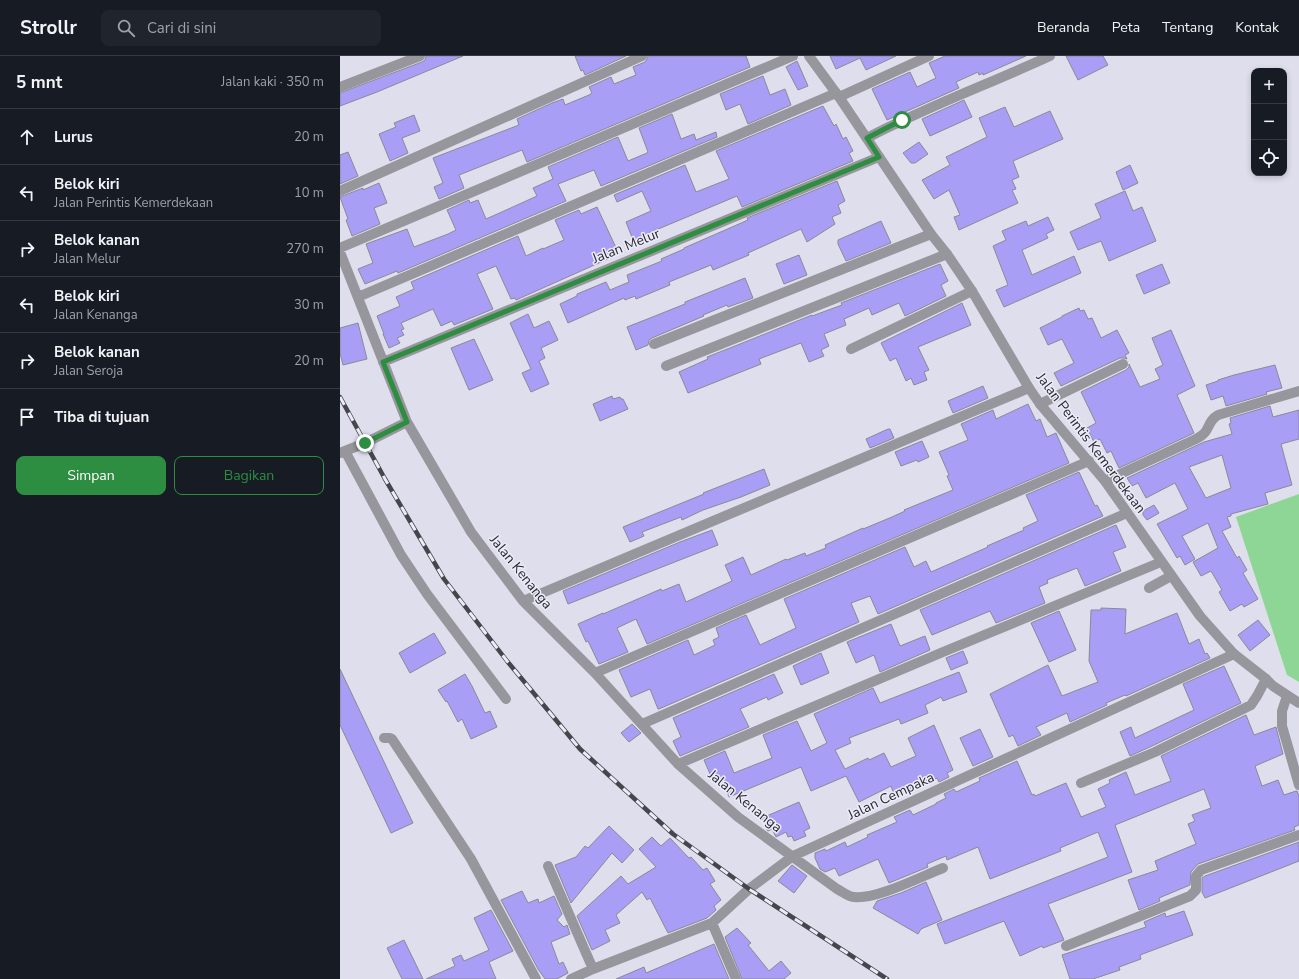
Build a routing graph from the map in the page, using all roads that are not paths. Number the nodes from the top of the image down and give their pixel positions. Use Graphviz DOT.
graph roads {
  1 [pos="420,56"];
  2 [pos="642,56"];
  3 [pos="793,56"];
  4 [pos="809,56"];
  5 [pos="929,56"];
  6 [pos="1050,56"];
  7 [pos="340,87"];
  8 [pos="838,95"];
  9 [pos="867,138"];
  10 [pos="879,157"];
  11 [pos="340,191"];
  12 [pos="931,234"];
  13 [pos="340,248"];
  14 [pos="340,252"];
  15 [pos="947,254"];
  16 [pos="972,291"];
  17 [pos="358,297"];
  18 [pos="654,344"];
  19 [pos="851,349"];
  20 [pos="383,362"];
  21 [pos="1123,364"];
  22 [pos="666,366"];
  23 [pos="1029,388"];
  24 [pos="1299,391"];
  25 [pos="1040,404"];
  26 [pos="407,422"];
  27 [pos="342,452"];
  28 [pos="1089,461"];
  29 [pos="1105,481"];
  30 [pos="1127,513"];
  31 [pos="1162,562"];
  32 [pos="1171,576"];
  33 [pos="1149,588"];
  34 [pos="523,600"];
  35 [pos="1234,654"];
  36 [pos="595,673"];
  37 [pos="1266,680"];
  38 [pos="1287,696"];
  39 [pos="506,699"];
  40 [pos="1299,703"];
  41 [pos="642,724"];
  42 [pos="384,738"];
  43 [pos="678,764"];
  44 [pos="1082,783"];
  45 [pos="1299,785"];
  46 [pos="1299,835"];
  47 [pos="793,856"];
  48 [pos="548,866"];
  49 [pos="943,868"];
  50 [pos="712,923"];
  51 [pos="1066,946"];
  52 [pos="593,969"];
  53 [pos="536,979"];
  54 [pos="571,979"];
  55 [pos="736,979"];
  1 -- 7 [label="street"];
  2 -- 11 [label="street"];
  3 -- 13 [label="street"];
  4 -- 8 [label="street, Jalan Perintis Kemerdekaan"];
  5 -- 8 [label="street"];
  6 -- 9 [label="street"];
  8 -- 9 [label="street, Jalan Perintis Kemerdekaan"];
  8 -- 17 [label="street"];
  9 -- 10 [label="street, Jalan Perintis Kemerdekaan"];
  10 -- 12 [label="street, Jalan Perintis Kemerdekaan"];
  10 -- 20 [label="street, Jalan Melur"];
  12 -- 15 [label="street, Jalan Perintis Kemerdekaan"];
  12 -- 18 [label="street"];
  14 -- 17 [label="street, Jalan Kenanga"];
  15 -- 16 [label="street, Jalan Perintis Kemerdekaan"];
  15 -- 22 [label="street"];
  16 -- 19 [label="street"];
  16 -- 23 [label="street, Jalan Perintis Kemerdekaan"];
  17 -- 20 [label="street, Jalan Kenanga"];
  20 -- 26 [label="street, Jalan Kenanga"];
  21 -- 25 [label="street"];
  23 -- 25 [label="street, Jalan Perintis Kemerdekaan"];
  23 -- 34 [label="street"];
  24 -- 29 [label="street"];
  25 -- 28 [label="street, Jalan Perintis Kemerdekaan"];
  26 -- 27 [label="street"];
  26 -- 34 [label="street, Jalan Kenanga"];
  27 -- 39 [label="street"];
  28 -- 29 [label="street, Jalan Perintis Kemerdekaan"];
  28 -- 36 [label="street"];
  29 -- 30 [label="street, Jalan Perintis Kemerdekaan"];
  30 -- 31 [label="street, Jalan Perintis Kemerdekaan"];
  30 -- 41 [label="street"];
  31 -- 32 [label="street, Jalan Perintis Kemerdekaan"];
  31 -- 43 [label="street"];
  32 -- 33 [label="street"];
  32 -- 35 [label="street, Jalan Perintis Kemerdekaan"];
  34 -- 36 [label="street, Jalan Kenanga"];
  35 -- 37 [label="street, Jalan Perintis Kemerdekaan"];
  35 -- 47 [label="street, Jalan Cempaka"];
  36 -- 41 [label="street, Jalan Kenanga"];
  37 -- 38 [label="street, Jalan Perintis Kemerdekaan"];
  37 -- 44 [label="street"];
  38 -- 40 [label="street, Jalan Perintis Kemerdekaan"];
  38 -- 45 [label="street"];
  41 -- 43 [label="street, Jalan Kenanga"];
  42 -- 53 [label="street"];
  43 -- 47 [label="street, Jalan Kenanga"];
  46 -- 51 [label="street"];
  47 -- 49 [label="street, Jalan Kenanga"];
  47 -- 50 [label="street, Jalan Cempaka"];
  48 -- 52 [label="street"];
  50 -- 52 [label="street, Jalan Cempaka"];
  50 -- 55 [label="street"];
  52 -- 54 [label="street, Jalan Cempaka"];
}
